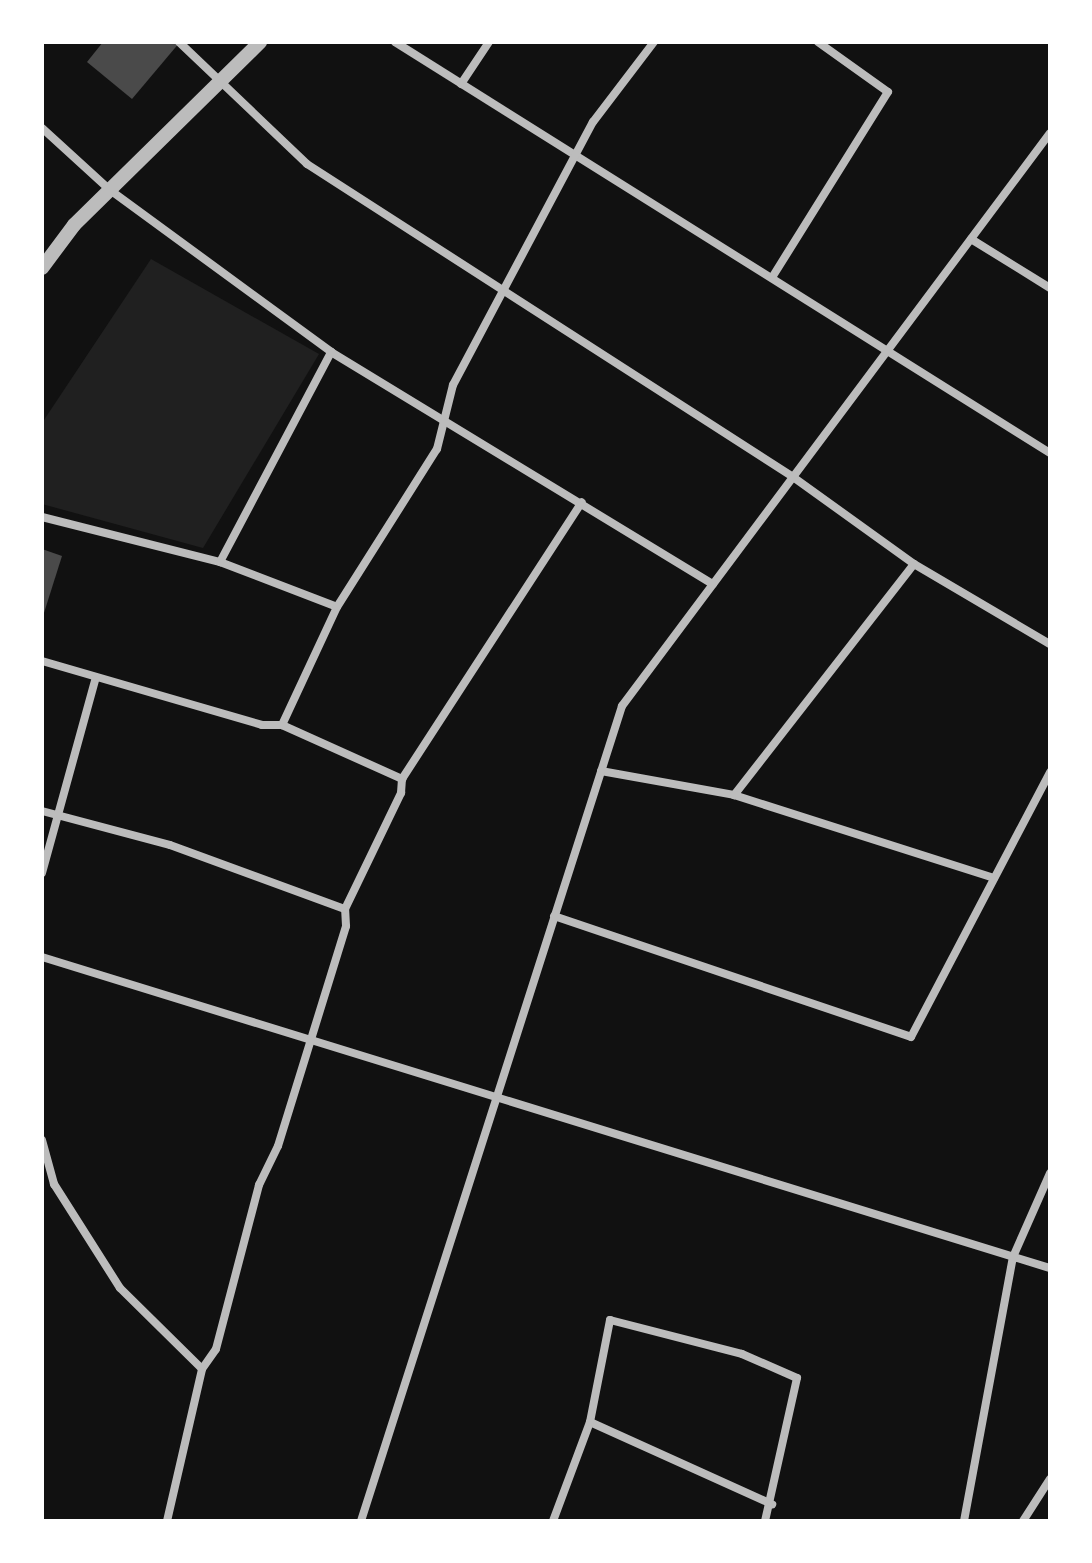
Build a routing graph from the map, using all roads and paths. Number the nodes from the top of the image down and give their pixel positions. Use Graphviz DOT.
graph roads {
  1 [pos="179,42"];
  2 [pos="260,42"];
  3 [pos="395,42"];
  4 [pos="489,42"];
  5 [pos="654,42"];
  6 [pos="818,42"];
  7 [pos="223,80"];
  8 [pos="461,84"];
  9 [pos="42,128"];
  10 [pos="1050,133"];
  11 [pos="578,156"];
  12 [pos="110,190"];
  13 [pos="971,239"];
  14 [pos="42,268"];
  15 [pos="773,276"];
  16 [pos="1050,288"];
  17 [pos="505,289"];
  18 [pos="331,352"];
  19 [pos="886,353"];
  20 [pos="445,421"];
  21 [pos="1050,453"];
  22 [pos="793,477"];
  23 [pos="582,502"];
  24 [pos="42,517"];
  25 [pos="220,562"];
  26 [pos="914,564"];
  27 [pos="713,584"];
  28 [pos="337,607"];
  29 [pos="1050,644"];
  30 [pos="42,661"];
  31 [pos="96,677"];
  32 [pos="282,725"];
  33 [pos="601,771"];
  34 [pos="1050,772"];
  35 [pos="402,779"];
  36 [pos="734,795"];
  37 [pos="42,811"];
  38 [pos="58,816"];
  39 [pos="42,873"];
  40 [pos="994,878"];
  41 [pos="345,909"];
  42 [pos="554,916"];
  43 [pos="42,957"];
  44 [pos="310,1037"];
  45 [pos="496,1098"];
  46 [pos="42,1140"];
  47 [pos="1050,1173"];
  48 [pos="1013,1257"];
  49 [pos="1050,1268"];
  50 [pos="202,1369"];
  51 [pos="590,1422"];
  52 [pos="1050,1479"];
  53 [pos="772,1504"];
  54 [pos="167,1521"];
  55 [pos="361,1521"];
  56 [pos="553,1521"];
  57 [pos="765,1521"];
  58 [pos="964,1521"];
  59 [pos="1023,1521"];
  1 -- 7 [label="street"];
  2 -- 7 [label="street"];
  3 -- 8 [label="street"];
  4 -- 8 [label="street"];
  5 -- 11 [label="street"];
  6 -- 15 [label="street"];
  7 -- 12 [label="street"];
  7 -- 17 [label="street"];
  8 -- 11 [label="street"];
  9 -- 12 [label="street"];
  10 -- 13 [label="street"];
  11 -- 15 [label="street"];
  11 -- 17 [label="street"];
  12 -- 14 [label="street"];
  12 -- 18 [label="street"];
  13 -- 16 [label="street"];
  13 -- 19 [label="street"];
  15 -- 19 [label="street"];
  17 -- 20 [label="street"];
  17 -- 22 [label="street"];
  18 -- 20 [label="street"];
  18 -- 25 [label="street"];
  19 -- 21 [label="street"];
  19 -- 22 [label="street"];
  20 -- 23 [label="street"];
  20 -- 28 [label="street"];
  22 -- 26 [label="street"];
  22 -- 27 [label="street"];
  23 -- 27 [label="street"];
  23 -- 35 [label="street"];
  24 -- 25 [label="street"];
  25 -- 28 [label="street"];
  26 -- 29 [label="street"];
  26 -- 36 [label="street"];
  27 -- 33 [label="street"];
  28 -- 32 [label="street"];
  30 -- 31 [label="street"];
  31 -- 32 [label="street"];
  31 -- 38 [label="street"];
  32 -- 35 [label="street"];
  33 -- 36 [label="street"];
  33 -- 42 [label="street"];
  34 -- 40 [label="street"];
  35 -- 41 [label="street"];
  36 -- 40 [label="street"];
  37 -- 38 [label="street"];
  38 -- 39 [label="street"];
  38 -- 41 [label="street"];
  40 -- 42 [label="street"];
  41 -- 44 [label="street"];
  42 -- 45 [label="street"];
  43 -- 44 [label="street"];
  44 -- 45 [label="street"];
  44 -- 50 [label="street"];
  45 -- 48 [label="street"];
  45 -- 55 [label="street"];
  46 -- 50 [label="street"];
  47 -- 48 [label="street"];
  48 -- 49 [label="street"];
  48 -- 58 [label="street"];
  50 -- 54 [label="street"];
  51 -- 53 [label="street"];
  51 -- 53 [label="street"];
  51 -- 56 [label="street"];
  52 -- 59 [label="street"];
  53 -- 57 [label="street"];
}
